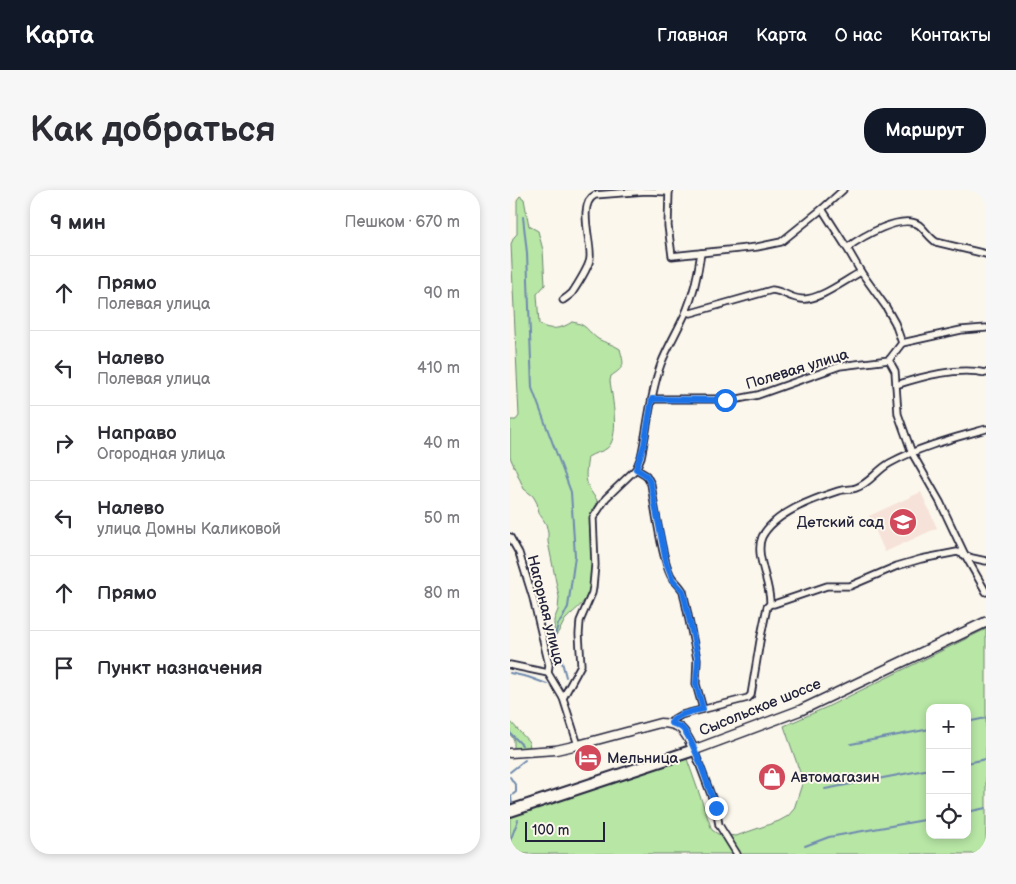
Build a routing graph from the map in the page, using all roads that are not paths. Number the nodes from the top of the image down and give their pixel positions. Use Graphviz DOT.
graph roads {
  1 [pos="842,190"];
  2 [pos="669,191"];
  3 [pos="822,209"];
  4 [pos="847,248"];
  5 [pos="700,253"];
  6 [pos="986,254"];
  7 [pos="860,272"];
  8 [pos="563,300"];
  9 [pos="686,312"];
  10 [pos="986,328"];
  11 [pos="902,343"];
  12 [pos="889,360"];
  13 [pos="986,373"];
  14 [pos="896,385"];
  15 [pos="652,399"];
  16 [pos="986,429"];
  17 [pos="912,453"];
  18 [pos="636,469"];
  19 [pos="510,537"];
  20 [pos="965,555"];
  21 [pos="986,560"];
  22 [pos="986,592"];
  23 [pos="770,604"];
  24 [pos="986,622"];
  25 [pos="510,665"];
  26 [pos="548,673"];
  27 [pos="563,698"];
  28 [pos="703,709"];
  29 [pos="671,723"];
  30 [pos="578,745"];
  31 [pos="694,750"];
  32 [pos="510,753"];
  33 [pos="510,810"];
  34 [pos="737,854"];
  1 -- 3 [label="street"];
  2 -- 5 [label="street"];
  2 -- 8 [label="street"];
  3 -- 4 [label="street"];
  3 -- 5 [label="street"];
  4 -- 6 [label="street"];
  4 -- 7 [label="street"];
  5 -- 9 [label="street"];
  7 -- 9 [label="street"];
  7 -- 11 [label="street"];
  9 -- 15 [label="street"];
  10 -- 11 [label="street"];
  11 -- 12 [label="street"];
  12 -- 14 [label="street"];
  12 -- 15 [label="street, Полевая улица"];
  13 -- 14 [label="street"];
  14 -- 17 [label="street"];
  15 -- 18 [label="street"];
  16 -- 17 [label="street"];
  17 -- 20 [label="street"];
  17 -- 23 [label="street"];
  18 -- 27 [label="street"];
  18 -- 28 [label="street"];
  19 -- 26 [label="street, Нагорная улица"];
  20 -- 21 [label="street"];
  20 -- 22 [label="street"];
  20 -- 23 [label="street"];
  23 -- 28 [label="street"];
  24 -- 31 [label="main road, Сысольское шоссе"];
  25 -- 26 [label="street"];
  26 -- 27 [label="street, Нагорная улица"];
  27 -- 30 [label="street, Нагорная улица"];
  28 -- 29 [label="street"];
  29 -- 30 [label="main road"];
  29 -- 31 [label="main road"];
  30 -- 32 [label="main road"];
  31 -- 33 [label="highway, Сысольское шоссе"];
  31 -- 34 [label="street"];
}
